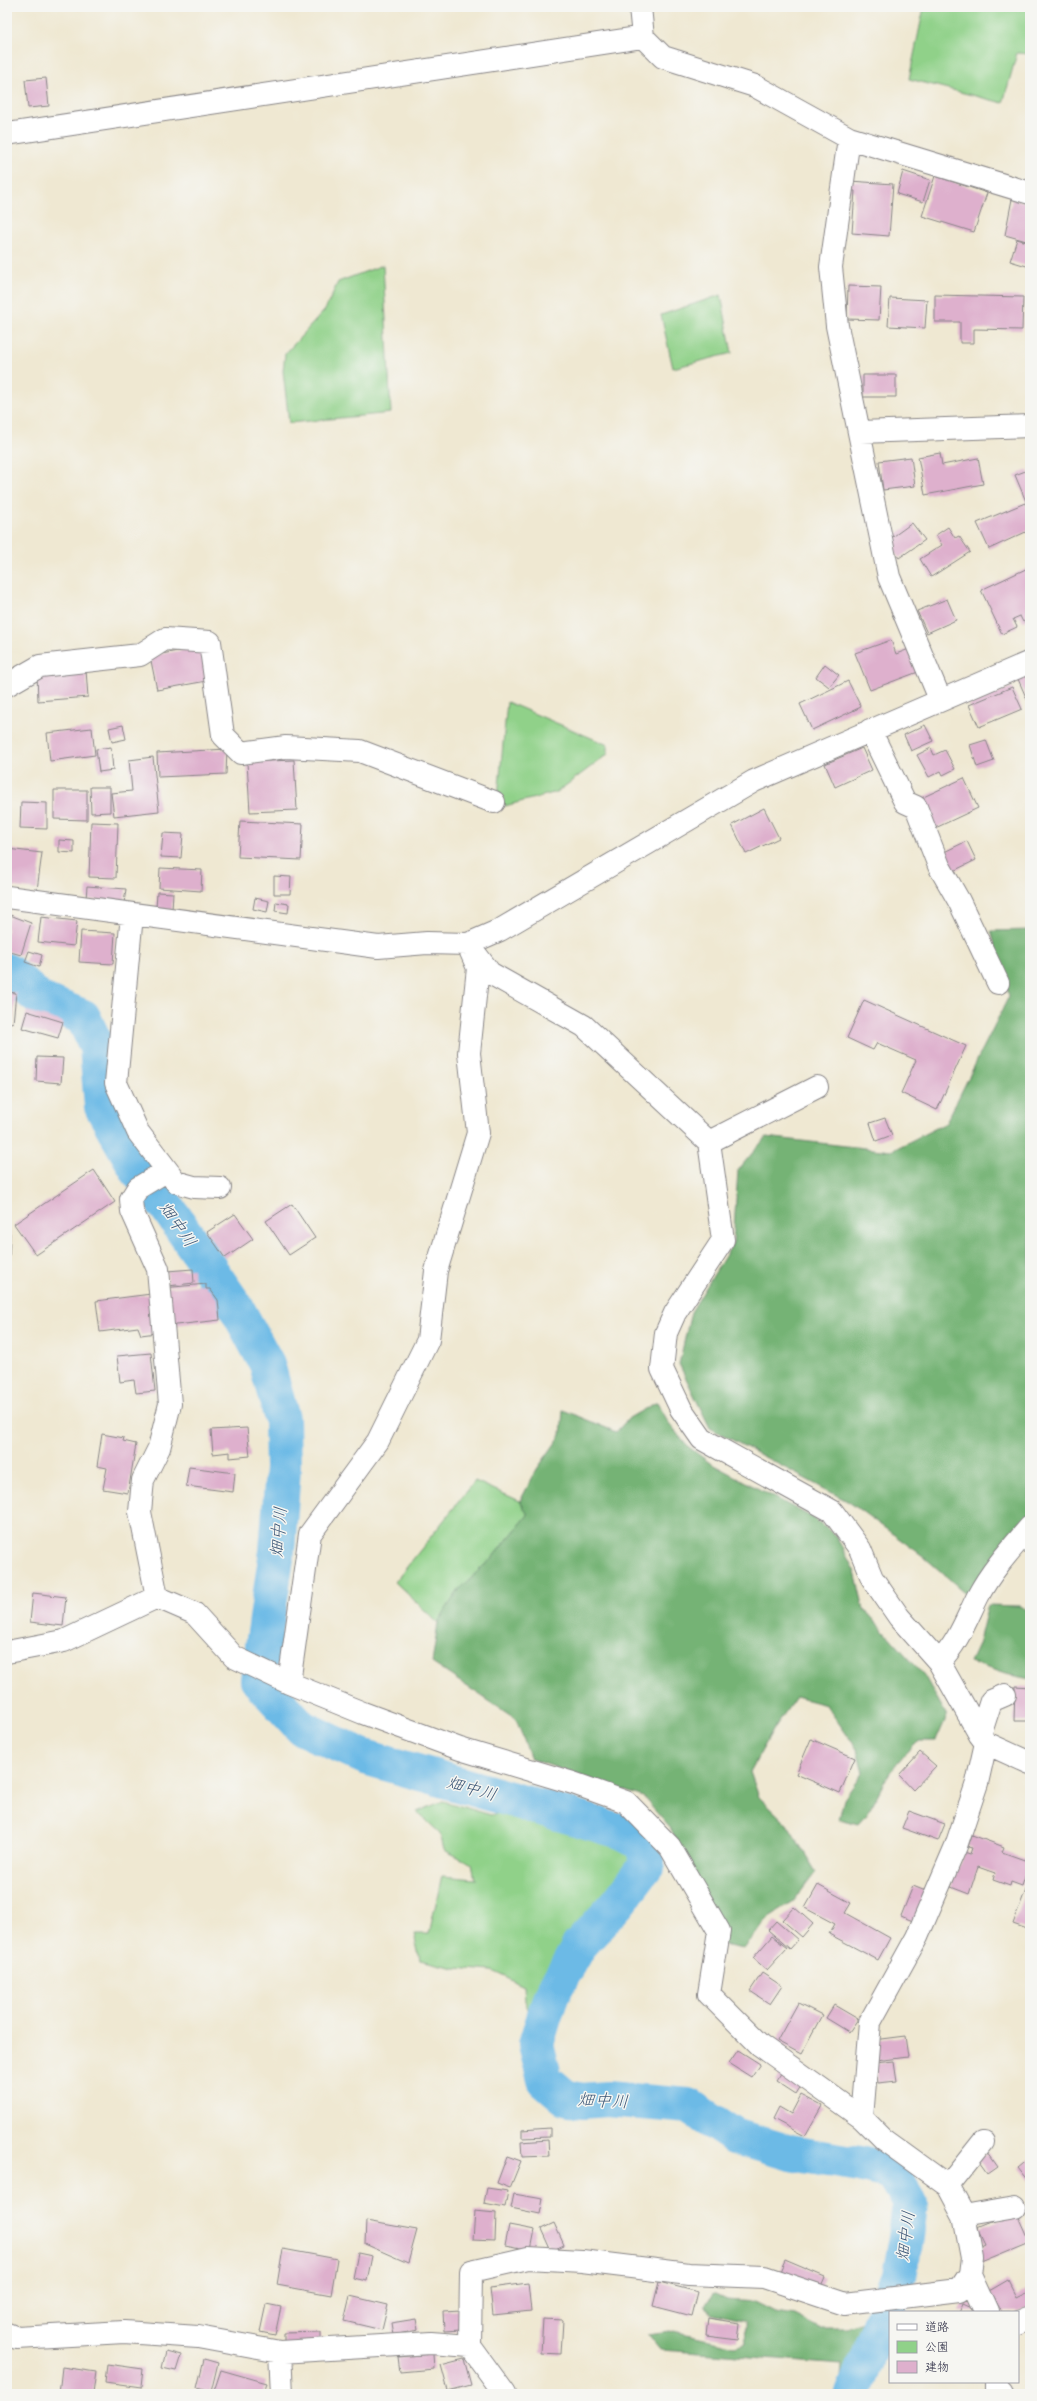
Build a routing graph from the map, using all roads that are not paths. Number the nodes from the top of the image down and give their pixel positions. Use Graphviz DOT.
graph roads {
  1 [pos="640,7"];
  2 [pos="643,37"];
  3 [pos="7,134"];
  4 [pos="849,138"];
  5 [pos="1030,193"];
  6 [pos="1030,426"];
  7 [pos="860,432"];
  8 [pos="1030,662"];
  9 [pos="7,685"];
  10 [pos="940,699"];
  11 [pos="870,730"];
  12 [pos="494,802"];
  13 [pos="7,897"];
  14 [pos="132,915"];
  15 [pos="468,944"];
  16 [pos="998,983"];
  17 [pos="817,1087"];
  18 [pos="709,1142"];
  19 [pos="163,1173"];
  20 [pos="220,1188"];
  21 [pos="1030,1527"];
  22 [pos="157,1597"];
  23 [pos="7,1652"];
  24 [pos="939,1662"];
  25 [pos="285,1681"];
  26 [pos="1005,1695"];
  27 [pos="983,1739"];
  28 [pos="1030,1763"];
  29 [pos="862,2118"];
  30 [pos="983,2142"];
  31 [pos="948,2186"];
  32 [pos="1015,2207"];
  33 [pos="964,2216"];
  34 [pos="970,2275"];
  35 [pos="987,2311"];
  36 [pos="1030,2317"];
  37 [pos="1019,2322"];
  38 [pos="7,2334"];
  39 [pos="470,2346"];
  40 [pos="280,2352"];
  41 [pos="996,2383"];
  42 [pos="282,2394"];
  43 [pos="505,2394"];
  44 [pos="1001,2394"];
  1 -- 2 [label="street"];
  2 -- 3 [label="street"];
  2 -- 4 [label="street"];
  4 -- 5 [label="street"];
  4 -- 7 [label="street"];
  6 -- 7 [label="street"];
  7 -- 10 [label="street"];
  8 -- 10 [label="street"];
  9 -- 12 [label="street"];
  10 -- 11 [label="street"];
  11 -- 15 [label="street"];
  11 -- 16 [label="street"];
  13 -- 14 [label="street"];
  14 -- 15 [label="street"];
  14 -- 19 [label="street"];
  15 -- 18 [label="street"];
  15 -- 25 [label="street"];
  17 -- 18 [label="street"];
  18 -- 24 [label="street"];
  19 -- 20 [label="street"];
  19 -- 22 [label="street"];
  21 -- 24 [label="street"];
  22 -- 23 [label="street"];
  22 -- 25 [label="street"];
  24 -- 27 [label="street"];
  25 -- 29 [label="street"];
  26 -- 27 [label="street"];
  27 -- 28 [label="street"];
  27 -- 29 [label="street"];
  29 -- 31 [label="street"];
  30 -- 31 [label="street"];
  31 -- 33 [label="street"];
  32 -- 33 [label="street"];
  33 -- 34 [label="street"];
  34 -- 35 [label="street"];
  34 -- 39 [label="street"];
  36 -- 37 [label="street"];
  38 -- 40 [label="street"];
  39 -- 40 [label="street"];
  39 -- 43 [label="street"];
  40 -- 42 [label="street"];
  41 -- 44 [label="street"];
}
